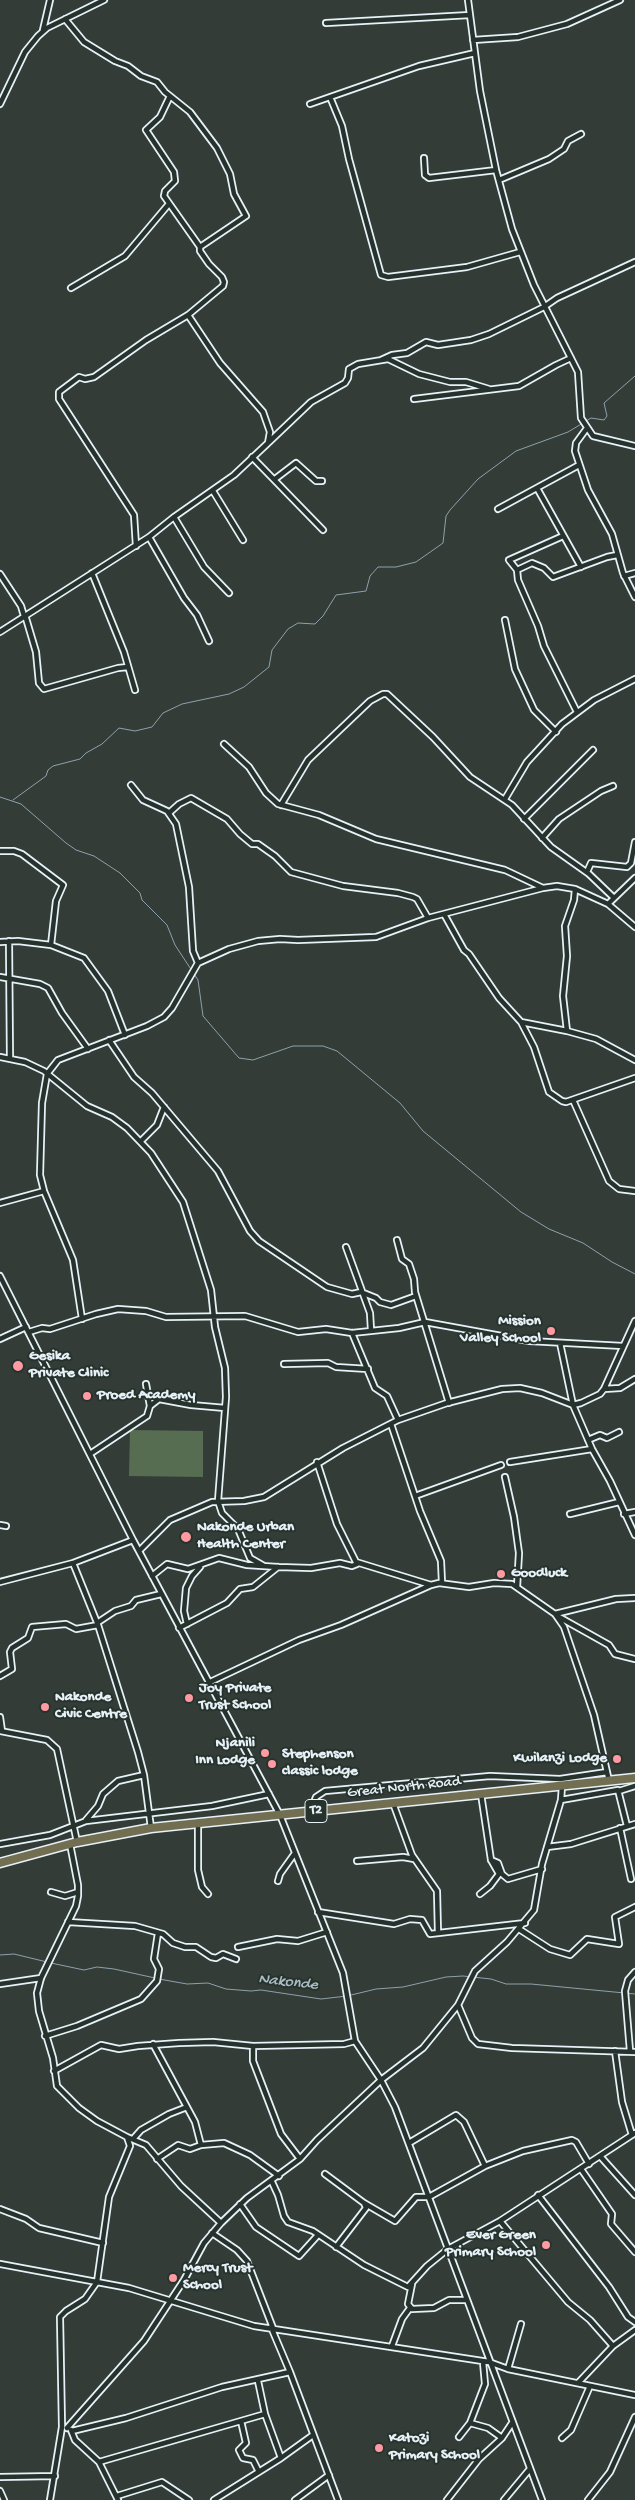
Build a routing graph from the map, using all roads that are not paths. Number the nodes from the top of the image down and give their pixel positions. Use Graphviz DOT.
graph roads {
  1 [pos="50,0"];
  2 [pos="104,0"];
  3 [pos="468,0"];
  4 [pos="620,0"];
  5 [pos="470,15"];
  6 [pos="65,19"];
  7 [pos="326,23"];
  8 [pos="43,31"];
  9 [pos="473,40"];
  10 [pos="475,53"];
  11 [pos="170,96"];
  12 [pos="330,97"];
  13 [pos="0,104"];
  14 [pos="310,104"];
  15 [pos="581,134"];
  16 [pos="424,158"];
  17 [pos="496,170"];
  18 [pos="499,180"];
  19 [pos="168,205"];
  20 [pos="200,247"];
  21 [pos="520,252"];
  22 [pos="635,262"];
  23 [pos="71,288"];
  24 [pos="544,307"];
  25 [pos="188,315"];
  26 [pos="571,358"];
  27 [pos="381,360"];
  28 [pos="489,389"];
  29 [pos="414,399"];
  30 [pos="584,424"];
  31 [pos="268,443"];
  32 [pos="635,446"];
  33 [pos="252,458"];
  34 [pos="579,465"];
  35 [pos="275,479"];
  36 [pos="322,481"];
  37 [pos="537,488"];
  38 [pos="213,491"];
  39 [pos="498,509"];
  40 [pos="174,517"];
  41 [pos="322,530"];
  42 [pos="563,536"];
  43 [pos="149,537"];
  44 [pos="243,540"];
  45 [pos="136,546"];
  46 [pos="617,556"];
  47 [pos="581,567"];
  48 [pos="517,570"];
  49 [pos="92,573"];
  50 [pos="635,573"];
  51 [pos="0,574"];
  52 [pos="624,576"];
  53 [pos="229,593"];
  54 [pos="635,597"];
  55 [pos="25,615"];
  56 [pos="505,620"];
  57 [pos="0,632"];
  58 [pos="209,641"];
  59 [pos="128,667"];
  60 [pos="635,679"];
  61 [pos="135,690"];
  62 [pos="577,712"];
  63 [pos="556,732"];
  64 [pos="224,744"];
  65 [pos="593,750"];
  66 [pos="131,785"];
  67 [pos="613,786"];
  68 [pos="505,799"];
  69 [pos="281,805"];
  70 [pos="168,813"];
  71 [pos="524,819"];
  72 [pos="542,838"];
  73 [pos="635,842"];
  74 [pos="0,851"];
  75 [pos="587,872"];
  76 [pos="635,878"];
  77 [pos="543,888"];
  78 [pos="574,889"];
  79 [pos="613,897"];
  80 [pos="608,904"];
  81 [pos="444,914"];
  82 [pos="428,918"];
  83 [pos="635,927"];
  84 [pos="9,941"];
  85 [pos="0,942"];
  86 [pos="51,944"];
  87 [pos="196,966"];
  88 [pos="0,977"];
  89 [pos="9,978"];
  90 [pos="521,1022"];
  91 [pos="567,1031"];
  92 [pos="125,1034"];
  93 [pos="109,1040"];
  94 [pos="88,1049"];
  95 [pos="0,1057"];
  96 [pos="10,1059"];
  97 [pos="635,1060"];
  98 [pos="47,1074"];
  99 [pos="635,1078"];
  100 [pos="573,1100"];
  101 [pos="164,1107"];
  102 [pos="141,1141"];
  103 [pos="44,1191"];
  104 [pos="635,1192"];
  105 [pos="0,1203"];
  106 [pos="397,1240"];
  107 [pos="346,1247"];
  108 [pos="0,1276"];
  109 [pos="361,1292"];
  110 [pos="416,1296"];
  111 [pos="214,1317"];
  112 [pos="82,1319"];
  113 [pos="635,1321"];
  114 [pos="425,1322"];
  115 [pos="27,1330"];
  116 [pos="371,1330"];
  117 [pos="352,1333"];
  118 [pos="0,1339"];
  119 [pos="560,1343"];
  120 [pos="623,1346"];
  121 [pos="284,1364"];
  122 [pos="368,1369"];
  123 [pos="635,1379"];
  124 [pos="146,1384"];
  125 [pos="604,1389"];
  126 [pos="449,1403"];
  127 [pos="573,1404"];
  128 [pos="150,1406"];
  129 [pos="225,1408"];
  130 [pos="398,1420"];
  131 [pos="391,1424"];
  132 [pos="619,1432"];
  133 [pos="588,1440"];
  134 [pos="592,1449"];
  135 [pos="90,1454"];
  136 [pos="317,1462"];
  137 [pos="510,1462"];
  138 [pos="501,1465"];
  139 [pos="505,1477"];
  140 [pos="415,1496"];
  141 [pos="218,1501"];
  142 [pos="619,1502"];
  143 [pos="635,1512"];
  144 [pos="570,1514"];
  145 [pos="624,1514"];
  146 [pos="0,1525"];
  147 [pos="6,1526"];
  148 [pos="635,1535"];
  149 [pos="133,1540"];
  150 [pos="139,1552"];
  151 [pos="73,1564"];
  152 [pos="202,1564"];
  153 [pos="357,1564"];
  154 [pos="264,1566"];
  155 [pos="278,1567"];
  156 [pos="152,1576"];
  157 [pos="0,1582"];
  158 [pos="442,1583"];
  159 [pos="430,1585"];
  160 [pos="517,1587"];
  161 [pos="161,1594"];
  162 [pos="635,1598"];
  163 [pos="556,1616"];
  164 [pos="98,1624"];
  165 [pos="187,1624"];
  166 [pos="179,1628"];
  167 [pos="635,1659"];
  168 [pos="0,1676"];
  169 [pos="208,1683"];
  170 [pos="0,1717"];
  171 [pos="1,1731"];
  172 [pos="607,1772"];
  173 [pos="144,1775"];
  174 [pos="609,1781"];
  175 [pos="632,1782"];
  176 [pos="587,1783"];
  177 [pos="562,1786"];
  178 [pos="619,1791"];
  179 [pos="269,1794"];
  180 [pos="481,1794"];
  181 [pos="589,1795"];
  182 [pos="561,1800"];
  183 [pos="393,1803"];
  184 [pos="310,1812"];
  185 [pos="149,1813"];
  186 [pos="280,1815"];
  187 [pos="86,1821"];
  188 [pos="198,1824"];
  189 [pos="635,1824"];
  190 [pos="74,1825"];
  191 [pos="627,1826"];
  192 [pos="151,1828"];
  193 [pos="620,1828"];
  194 [pos="73,1843"];
  195 [pos="0,1844"];
  196 [pos="547,1847"];
  197 [pos="295,1853"];
  198 [pos="414,1859"];
  199 [pos="491,1860"];
  200 [pos="357,1861"];
  201 [pos="0,1863"];
  202 [pos="542,1869"];
  203 [pos="631,1879"];
  204 [pos="278,1881"];
  205 [pos="51,1892"];
  206 [pos="78,1892"];
  207 [pos="208,1894"];
  208 [pos="480,1894"];
  209 [pos="635,1907"];
  210 [pos="318,1912"];
  211 [pos="68,1922"];
  212 [pos="525,1924"];
  213 [pos="519,1929"];
  214 [pos="326,1932"];
  215 [pos="438,1932"];
  216 [pos="158,1933"];
  217 [pos="238,1947"];
  218 [pos="236,1959"];
  219 [pos="635,1972"];
  220 [pos="41,1978"];
  221 [pos="0,1984"];
  222 [pos="458,2004"];
  223 [pos="45,2036"];
  224 [pos="355,2041"];
  225 [pos="153,2044"];
  226 [pos="253,2046"];
  227 [pos="615,2051"];
  228 [pos="632,2051"];
  229 [pos="54,2071"];
  230 [pos="382,2080"];
  231 [pos="188,2106"];
  232 [pos="633,2134"];
  233 [pos="130,2138"];
  234 [pos="410,2144"];
  235 [pos="201,2145"];
  236 [pos="600,2156"];
  237 [pos="157,2159"];
  238 [pos="300,2159"];
  239 [pos="589,2164"];
  240 [pos="485,2166"];
  241 [pos="581,2169"];
  242 [pos="325,2174"];
  243 [pos="279,2176"];
  244 [pos="272,2182"];
  245 [pos="635,2194"];
  246 [pos="538,2195"];
  247 [pos="428,2197"];
  248 [pos="364,2203"];
  249 [pos="240,2204"];
  250 [pos="0,2209"];
  251 [pos="500,2221"];
  252 [pos="221,2223"];
  253 [pos="212,2233"];
  254 [pos="318,2235"];
  255 [pos="103,2243"];
  256 [pos="336,2247"];
  257 [pos="448,2249"];
  258 [pos="635,2252"];
  259 [pos="0,2264"];
  260 [pos="97,2282"];
  261 [pos="412,2284"];
  262 [pos="466,2300"];
  263 [pos="170,2301"];
  264 [pos="410,2308"];
  265 [pos="635,2322"];
  266 [pos="521,2324"];
  267 [pos="272,2328"];
  268 [pos="635,2330"];
  269 [pos="392,2346"];
  270 [pos="613,2346"];
  271 [pos="482,2362"];
  272 [pos="489,2362"];
  273 [pos="508,2370"];
  274 [pos="290,2372"];
  275 [pos="258,2381"];
  276 [pos="578,2383"];
  277 [pos="590,2386"];
  278 [pos="635,2395"];
  279 [pos="266,2414"];
  280 [pos="635,2417"];
  281 [pos="241,2421"];
  282 [pos="470,2423"];
  283 [pos="512,2423"];
  284 [pos="64,2427"];
  285 [pos="72,2431"];
  286 [pos="313,2434"];
  287 [pos="459,2437"];
  288 [pos="502,2438"];
  289 [pos="562,2438"];
  290 [pos="281,2458"];
  291 [pos="99,2462"];
  292 [pos="529,2470"];
  293 [pos="259,2472"];
  294 [pos="329,2475"];
  295 [pos="55,2476"];
  296 [pos="0,2477"];
  297 [pos="0,2490"];
  298 [pos="117,2498"];
  299 [pos="4,2500"];
  300 [pos="50,2500"];
  301 [pos="188,2500"];
  302 [pos="214,2500"];
  303 [pos="296,2500"];
  304 [pos="338,2500"];
  305 [pos="447,2500"];
  306 [pos="504,2500"];
  307 [pos="542,2500"];
  308 [pos="588,2500"];
  1 -- 8 [label="street"];
  2 -- 6 [label="street"];
  3 -- 5 [label="street"];
  4 -- 9 [label="street"];
  5 -- 7 [label="street"];
  5 -- 9 [label="street"];
  6 -- 8 [label="street"];
  6 -- 11 [label="street"];
  8 -- 13 [label="street"];
  9 -- 10 [label="street"];
  10 -- 12 [label="street"];
  10 -- 17 [label="street"];
  11 -- 19 [label="street"];
  11 -- 20 [label="street"];
  12 -- 14 [label="street"];
  12 -- 21 [label="street"];
  15 -- 18 [label="street"];
  16 -- 17 [label="street"];
  17 -- 18 [label="street"];
  18 -- 21 [label="street"];
  19 -- 20 [label="street"];
  19 -- 23 [label="street"];
  20 -- 25 [label="street"];
  21 -- 24 [label="street"];
  22 -- 24 [label="street"];
  24 -- 26 [label="street"];
  24 -- 27 [label="street"];
  25 -- 31 [label="street"];
  25 -- 45 [label="street"];
  26 -- 28 [label="street"];
  26 -- 30 [label="street"];
  27 -- 28 [label="street"];
  27 -- 31 [label="street"];
  28 -- 29 [label="street"];
  30 -- 32 [label="street"];
  30 -- 34 [label="street"];
  31 -- 33 [label="street"];
  33 -- 35 [label="street"];
  33 -- 38 [label="street"];
  34 -- 37 [label="street"];
  34 -- 46 [label="street"];
  35 -- 36 [label="street"];
  35 -- 41 [label="street"];
  37 -- 39 [label="street"];
  37 -- 42 [label="street"];
  38 -- 40 [label="street"];
  38 -- 44 [label="street"];
  40 -- 43 [label="street"];
  40 -- 53 [label="street"];
  42 -- 47 [label="street"];
  42 -- 48 [label="street"];
  43 -- 45 [label="street"];
  43 -- 58 [label="street"];
  45 -- 49 [label="street"];
  46 -- 47 [label="street"];
  46 -- 52 [label="street"];
  47 -- 48 [label="street"];
  48 -- 62 [label="street"];
  49 -- 55 [label="street"];
  49 -- 59 [label="street"];
  50 -- 52 [label="street"];
  51 -- 55 [label="street"];
  52 -- 54 [label="street"];
  55 -- 57 [label="street"];
  55 -- 59 [label="street"];
  56 -- 63 [label="street"];
  59 -- 61 [label="street"];
  60 -- 62 [label="street"];
  62 -- 63 [label="street"];
  63 -- 68 [label="street"];
  64 -- 69 [label="street"];
  65 -- 71 [label="street"];
  66 -- 70 [label="street"];
  67 -- 72 [label="street"];
  68 -- 69 [label="street"];
  68 -- 71 [label="street"];
  69 -- 77 [label="street"];
  70 -- 82 [label="street"];
  70 -- 87 [label="street"];
  71 -- 72 [label="street"];
  72 -- 75 [label="street"];
  73 -- 75 [label="street"];
  74 -- 86 [label="street"];
  75 -- 79 [label="street"];
  76 -- 79 [label="street"];
  77 -- 78 [label="street"];
  77 -- 81 [label="street"];
  78 -- 80 [label="street"];
  78 -- 91 [label="street"];
  79 -- 80 [label="street"];
  80 -- 83 [label="street"];
  81 -- 82 [label="street"];
  81 -- 90 [label="street"];
  82 -- 87 [label="street"];
  84 -- 85 [label="street"];
  84 -- 86 [label="street"];
  84 -- 89 [label="street"];
  86 -- 92 [label="street"];
  87 -- 92 [label="street"];
  88 -- 89 [label="street"];
  89 -- 94 [label="street"];
  89 -- 96 [label="street"];
  90 -- 91 [label="street"];
  90 -- 100 [label="street"];
  91 -- 97 [label="street"];
  92 -- 93 [label="street"];
  93 -- 94 [label="street"];
  93 -- 101 [label="street"];
  94 -- 98 [label="street"];
  95 -- 96 [label="street"];
  96 -- 98 [label="street"];
  98 -- 102 [label="street"];
  98 -- 103 [label="street"];
  99 -- 100 [label="street"];
  100 -- 104 [label="street"];
  101 -- 102 [label="street"];
  101 -- 109 [label="street"];
  102 -- 111 [label="street"];
  103 -- 105 [label="street"];
  103 -- 112 [label="street"];
  106 -- 110 [label="street"];
  107 -- 109 [label="street"];
  108 -- 115 [label="street"];
  109 -- 110 [label="street"];
  109 -- 116 [label="street"];
  110 -- 114 [label="street"];
  111 -- 112 [label="street"];
  111 -- 117 [label="street"];
  111 -- 129 [label="street"];
  112 -- 115 [label="street"];
  113 -- 120 [label="street"];
  114 -- 116 [label="street"];
  114 -- 119 [label="street"];
  114 -- 126 [label="street"];
  115 -- 118 [label="street"];
  115 -- 135 [label="street"];
  116 -- 117 [label="street"];
  117 -- 122 [label="street"];
  119 -- 120 [label="street"];
  119 -- 127 [label="street"];
  120 -- 125 [label="street"];
  121 -- 122 [label="street"];
  122 -- 130 [label="street"];
  123 -- 125 [label="street"];
  124 -- 128 [label="street"];
  125 -- 127 [label="street"];
  126 -- 127 [label="street"];
  126 -- 130 [label="street"];
  127 -- 133 [label="street"];
  128 -- 129 [label="street"];
  128 -- 135 [label="street"];
  129 -- 141 [label="street"];
  130 -- 131 [label="street"];
  131 -- 136 [label="street"];
  131 -- 140 [label="street"];
  132 -- 133 [label="street"];
  133 -- 134 [label="street"];
  134 -- 137 [label="street"];
  134 -- 142 [label="street"];
  135 -- 149 [label="street"];
  136 -- 141 [label="street"];
  136 -- 153 [label="street"];
  138 -- 140 [label="street"];
  139 -- 160 [label="street"];
  140 -- 158 [label="street"];
  141 -- 150 [label="street"];
  141 -- 154 [label="street"];
  142 -- 144 [label="street"];
  142 -- 145 [label="street"];
  143 -- 145 [label="street"];
  145 -- 148 [label="street"];
  146 -- 147 [label="street"];
  149 -- 150 [label="street"];
  149 -- 151 [label="street"];
  150 -- 156 [label="street"];
  151 -- 157 [label="street"];
  151 -- 164 [label="street"];
  152 -- 154 [label="street"];
  152 -- 156 [label="street"];
  152 -- 165 [label="street"];
  153 -- 155 [label="street"];
  153 -- 159 [label="street"];
  154 -- 155 [label="street"];
  155 -- 165 [label="street"];
  156 -- 161 [label="street"];
  158 -- 159 [label="street"];
  158 -- 160 [label="street"];
  159 -- 169 [label="street"];
  160 -- 163 [label="street"];
  161 -- 164 [label="street"];
  161 -- 166 [label="street"];
  162 -- 163 [label="street"];
  163 -- 167 [label="street"];
  163 -- 172 [label="street"];
  164 -- 168 [label="street"];
  164 -- 173 [label="street"];
  165 -- 166 [label="street"];
  166 -- 169 [label="street"];
  169 -- 179 [label="street"];
  170 -- 171 [label="street"];
  171 -- 190 [label="street"];
  172 -- 174 [label="street"];
  172 -- 184 [label="street"];
  173 -- 185 [label="street"];
  173 -- 187 [label="street"];
  174 -- 175 [label="highway, Great North Road / T2"];
  174 -- 176 [label="highway, Great North Road / T2"];
  175 -- 178 [label="street"];
  176 -- 177 [label="highway, Great North Road / T2"];
  176 -- 181 [label="street"];
  177 -- 180 [label="highway, Great North Road / T2"];
  177 -- 182 [label="street"];
  178 -- 181 [label="street"];
  178 -- 191 [label="street"];
  179 -- 185 [label="street"];
  179 -- 186 [label="street"];
  180 -- 183 [label="highway, Great North Road / T2"];
  180 -- 199 [label="street"];
  181 -- 182 [label="street"];
  182 -- 196 [label="street"];
  183 -- 184 [label="highway, Great North Road / T2"];
  183 -- 198 [label="street"];
  184 -- 186 [label="highway, Great North Road / T2"];
  185 -- 187 [label="street"];
  185 -- 192 [label="street"];
  186 -- 188 [label="highway, Great North Road / T2"];
  186 -- 197 [label="street"];
  187 -- 190 [label="street"];
  188 -- 192 [label="highway, Great North Road / T2"];
  188 -- 207 [label="street"];
  189 -- 191 [label="street"];
  190 -- 194 [label="street"];
  190 -- 195 [label="street"];
  191 -- 193 [label="street"];
  192 -- 194 [label="highway, Great North Road / T2"];
  193 -- 196 [label="street"];
  193 -- 203 [label="street"];
  194 -- 201 [label="highway, Great North Road / T2"];
  194 -- 206 [label="street"];
  196 -- 202 [label="street"];
  197 -- 204 [label="street"];
  197 -- 210 [label="street"];
  198 -- 200 [label="street"];
  198 -- 215 [label="street"];
  199 -- 202 [label="street"];
  199 -- 208 [label="street"];
  202 -- 212 [label="street"];
  205 -- 206 [label="street"];
  206 -- 211 [label="street"];
  209 -- 213 [label="street"];
  210 -- 214 [label="street"];
  210 -- 215 [label="street"];
  211 -- 216 [label="street"];
  211 -- 220 [label="street"];
  212 -- 213 [label="street"];
  212 -- 215 [label="street"];
  213 -- 222 [label="street"];
  214 -- 217 [label="street"];
  214 -- 224 [label="street"];
  216 -- 218 [label="street"];
  216 -- 223 [label="street"];
  219 -- 228 [label="street"];
  220 -- 221 [label="street"];
  220 -- 223 [label="street"];
  222 -- 227 [label="street"];
  222 -- 230 [label="street"];
  223 -- 229 [label="street"];
  224 -- 226 [label="street"];
  224 -- 230 [label="street"];
  225 -- 226 [label="street"];
  225 -- 229 [label="street"];
  225 -- 231 [label="street"];
  226 -- 238 [label="street"];
  227 -- 228 [label="street"];
  227 -- 232 [label="street"];
  229 -- 233 [label="street"];
  230 -- 234 [label="street"];
  230 -- 238 [label="street"];
  231 -- 233 [label="street"];
  231 -- 235 [label="street"];
  232 -- 236 [label="street"];
  233 -- 237 [label="street"];
  233 -- 255 [label="street"];
  234 -- 240 [label="street"];
  234 -- 247 [label="street"];
  235 -- 237 [label="street"];
  235 -- 243 [label="street"];
  236 -- 239 [label="street"];
  236 -- 245 [label="street"];
  237 -- 252 [label="street"];
  238 -- 243 [label="street"];
  239 -- 240 [label="street"];
  239 -- 241 [label="street"];
  240 -- 247 [label="street"];
  241 -- 246 [label="street"];
  241 -- 258 [label="street"];
  242 -- 248 [label="street"];
  243 -- 244 [label="street"];
  244 -- 249 [label="street"];
  244 -- 254 [label="street"];
  246 -- 251 [label="street"];
  246 -- 265 [label="street"];
  247 -- 248 [label="street"];
  247 -- 257 [label="street"];
  248 -- 256 [label="street"];
  249 -- 252 [label="street"];
  249 -- 254 [label="street"];
  250 -- 255 [label="street"];
  251 -- 257 [label="street"];
  251 -- 270 [label="street"];
  252 -- 253 [label="street"];
  253 -- 263 [label="street"];
  253 -- 267 [label="street"];
  254 -- 256 [label="street"];
  255 -- 260 [label="street"];
  256 -- 261 [label="street"];
  257 -- 261 [label="street"];
  257 -- 262 [label="street"];
  259 -- 260 [label="street"];
  260 -- 263 [label="street"];
  260 -- 284 [label="street"];
  261 -- 264 [label="street"];
  262 -- 264 [label="street"];
  262 -- 272 [label="street"];
  263 -- 267 [label="street"];
  263 -- 284 [label="street"];
  264 -- 269 [label="street"];
  266 -- 273 [label="street"];
  267 -- 269 [label="street"];
  267 -- 274 [label="street"];
  268 -- 270 [label="street"];
  269 -- 271 [label="street"];
  270 -- 276 [label="street"];
  271 -- 272 [label="street"];
  271 -- 282 [label="street"];
  272 -- 273 [label="street"];
  272 -- 283 [label="street"];
  273 -- 276 [label="street"];
  274 -- 275 [label="street"];
  274 -- 286 [label="street"];
  275 -- 279 [label="street"];
  275 -- 285 [label="street"];
  276 -- 277 [label="street"];
  277 -- 278 [label="street"];
  277 -- 289 [label="street"];
  279 -- 281 [label="street"];
  279 -- 290 [label="street"];
  280 -- 308 [label="street"];
  281 -- 291 [label="street"];
  281 -- 293 [label="street"];
  282 -- 287 [label="street"];
  282 -- 288 [label="street"];
  283 -- 288 [label="street"];
  283 -- 292 [label="street"];
  284 -- 285 [label="street"];
  284 -- 295 [label="street"];
  285 -- 291 [label="street"];
  286 -- 290 [label="street"];
  286 -- 294 [label="street"];
  288 -- 305 [label="street"];
  290 -- 293 [label="street"];
  291 -- 298 [label="street"];
  292 -- 306 [label="street"];
  292 -- 307 [label="street"];
  293 -- 302 [label="street"];
  294 -- 303 [label="street"];
  294 -- 304 [label="street"];
  295 -- 296 [label="street"];
  295 -- 300 [label="street"];
  297 -- 299 [label="street"];
  298 -- 301 [label="street"];
}
